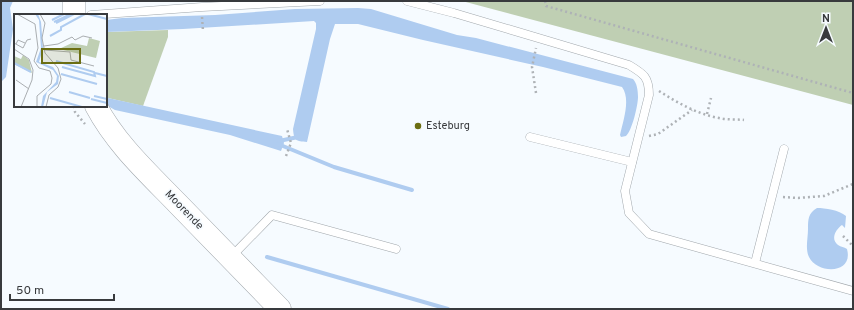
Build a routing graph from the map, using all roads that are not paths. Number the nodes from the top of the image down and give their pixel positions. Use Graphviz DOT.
graph roads {
  1 [pos="74,1"];
  2 [pos="320,1"];
  3 [pos="407,1"];
  4 [pos="74,14"];
  5 [pos="105,14"];
  6 [pos="96,107"];
  7 [pos="530,137"];
  8 [pos="784,149"];
  9 [pos="632,162"];
  10 [pos="396,248"];
  11 [pos="230,257"];
  12 [pos="755,263"];
  13 [pos="853,292"];
  14 [pos="280,309"];
  1 -- 4 [label="street"];
  2 -- 5 [label="lane"];
  3 -- 9 [label="lane"];
  6 -- 11 [label="street, Moorende"];
  7 -- 9 [label="lane"];
  8 -- 12 [label="lane"];
  9 -- 12 [label="lane"];
  10 -- 11 [label="lane"];
  11 -- 14 [label="street, Moorende"];
  12 -- 13 [label="lane"];
}
